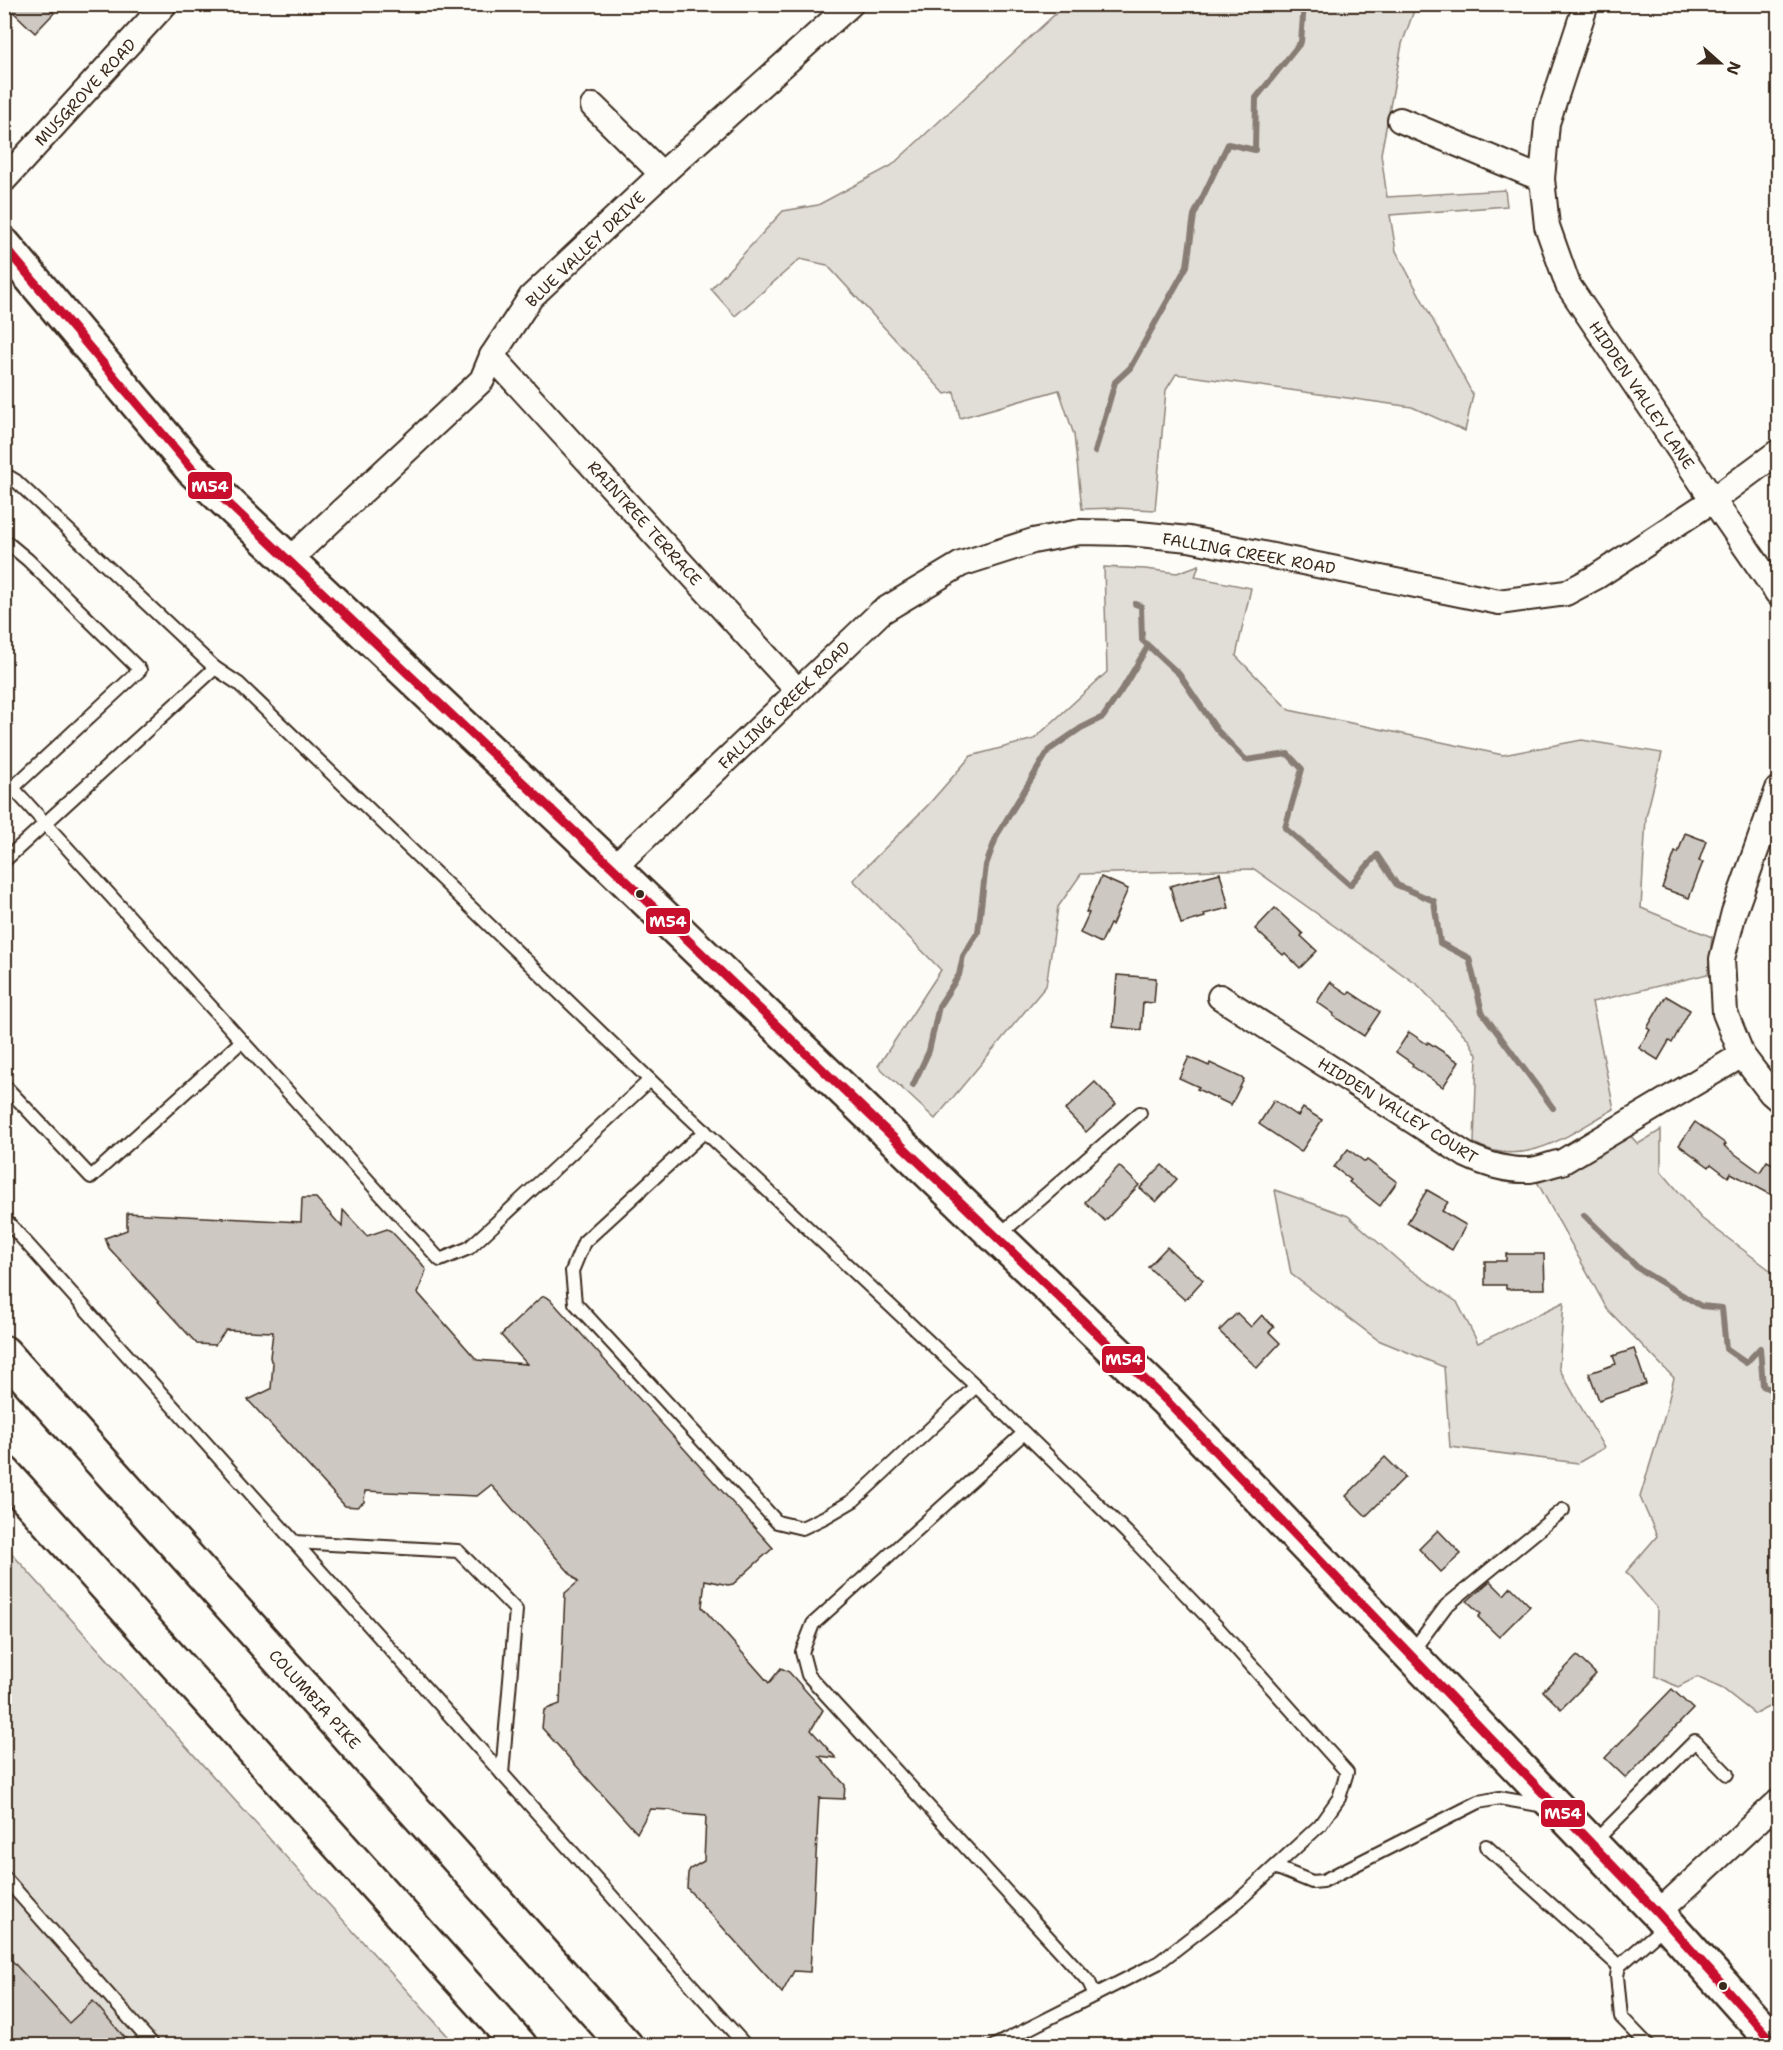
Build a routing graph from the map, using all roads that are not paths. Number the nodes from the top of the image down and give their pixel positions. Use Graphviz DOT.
graph roads {
  1 [pos="165,4"];
  2 [pos="851,4"];
  3 [pos="1586,4"];
  4 [pos="593,106"];
  5 [pos="1400,120"];
  6 [pos="662,174"];
  7 [pos="1542,179"];
  8 [pos="4,180"];
  9 [pos="4,245"];
  10 [pos="492,356"];
  11 [pos="1779,452"];
  12 [pos="4,474"];
  13 [pos="1713,500"];
  14 [pos="4,540"];
  15 [pos="288,561"];
  16 [pos="1779,594"];
  17 [pos="215,668"];
  18 [pos="798,691"];
  19 [pos="4,778"];
  20 [pos="1779,789"];
  21 [pos="9,792"];
  22 [pos="46,825"];
  23 [pos="4,861"];
  24 [pos="613,868"];
  25 [pos="1220,997"];
  26 [pos="242,1041"];
  27 [pos="1742,1055"];
  28 [pos="650,1080"];
  29 [pos="4,1085"];
  30 [pos="1779,1099"];
  31 [pos="1140,1113"];
  32 [pos="705,1131"];
  33 [pos="4,1218"];
  34 [pos="997,1237"];
  35 [pos="4,1353"];
  36 [pos="976,1386"];
  37 [pos="1024,1433"];
  38 [pos="4,1473"];
  39 [pos="1563,1510"];
  40 [pos="294,1542"];
  41 [pos="1410,1654"];
  42 [pos="502,1774"];
  43 [pos="1727,1774"];
  44 [pos="1779,1802"];
  45 [pos="1558,1809"];
  46 [pos="1592,1845"];
  47 [pos="1486,1846"];
  48 [pos="1275,1867"];
  49 [pos="4,1877"];
  50 [pos="1662,1918"];
  51 [pos="1619,1966"];
  52 [pos="1095,1995"];
  53 [pos="154,2046"];
  54 [pos="520,2046"];
  55 [pos="626,2046"];
  56 [pos="746,2046"];
  57 [pos="994,2046"];
  58 [pos="1649,2046"];
  59 [pos="1777,2046"];
  1 -- 8 [label="street, MUSGROVE ROAD"];
  2 -- 6 [label="street, BLUE VALLEY DRIVE"];
  3 -- 7 [label="street, HIDDEN VALLEY LANE"];
  4 -- 6 [label="street"];
  5 -- 7 [label="street"];
  6 -- 10 [label="street, BLUE VALLEY DRIVE"];
  7 -- 13 [label="street, HIDDEN VALLEY LANE"];
  9 -- 15 [label="main road"];
  10 -- 15 [label="street, BLUE VALLEY DRIVE"];
  10 -- 18 [label="street, RAINTREE TERRACE"];
  11 -- 13 [label="street, FALLING CREEK ROAD"];
  12 -- 17 [label="lane"];
  13 -- 16 [label="street, HIDDEN VALLEY LANE"];
  13 -- 18 [label="street, FALLING CREEK ROAD"];
  14 -- 21 [label="lane"];
  15 -- 24 [label="main road"];
  17 -- 22 [label="lane"];
  17 -- 28 [label="lane"];
  18 -- 24 [label="street, FALLING CREEK ROAD"];
  19 -- 21 [label="lane"];
  20 -- 27 [label="street"];
  21 -- 22 [label="lane"];
  22 -- 23 [label="lane"];
  22 -- 26 [label="lane"];
  24 -- 34 [label="main road"];
  25 -- 27 [label="street, HIDDEN VALLEY COURT"];
  26 -- 28 [label="lane"];
  26 -- 29 [label="lane"];
  27 -- 30 [label="street"];
  28 -- 32 [label="lane"];
  31 -- 34 [label="lane"];
  32 -- 36 [label="lane"];
  32 -- 36 [label="lane"];
  33 -- 40 [label="lane"];
  34 -- 41 [label="main road"];
  35 -- 55 [label="main road, COLUMBIA PIKE"];
  36 -- 37 [label="lane"];
  37 -- 48 [label="lane"];
  37 -- 52 [label="lane"];
  38 -- 54 [label="main road"];
  39 -- 41 [label="lane"];
  40 -- 42 [label="lane"];
  40 -- 42 [label="lane"];
  41 -- 45 [label="main road"];
  42 -- 56 [label="lane"];
  43 -- 46 [label="lane"];
  44 -- 50 [label="street"];
  45 -- 46 [label="main road"];
  45 -- 48 [label="lane"];
  46 -- 50 [label="main road"];
  47 -- 51 [label="lane"];
  48 -- 52 [label="lane"];
  49 -- 53 [label="lane"];
  50 -- 51 [label="lane"];
  50 -- 59 [label="main road"];
  51 -- 58 [label="lane"];
  52 -- 57 [label="lane"];
}
